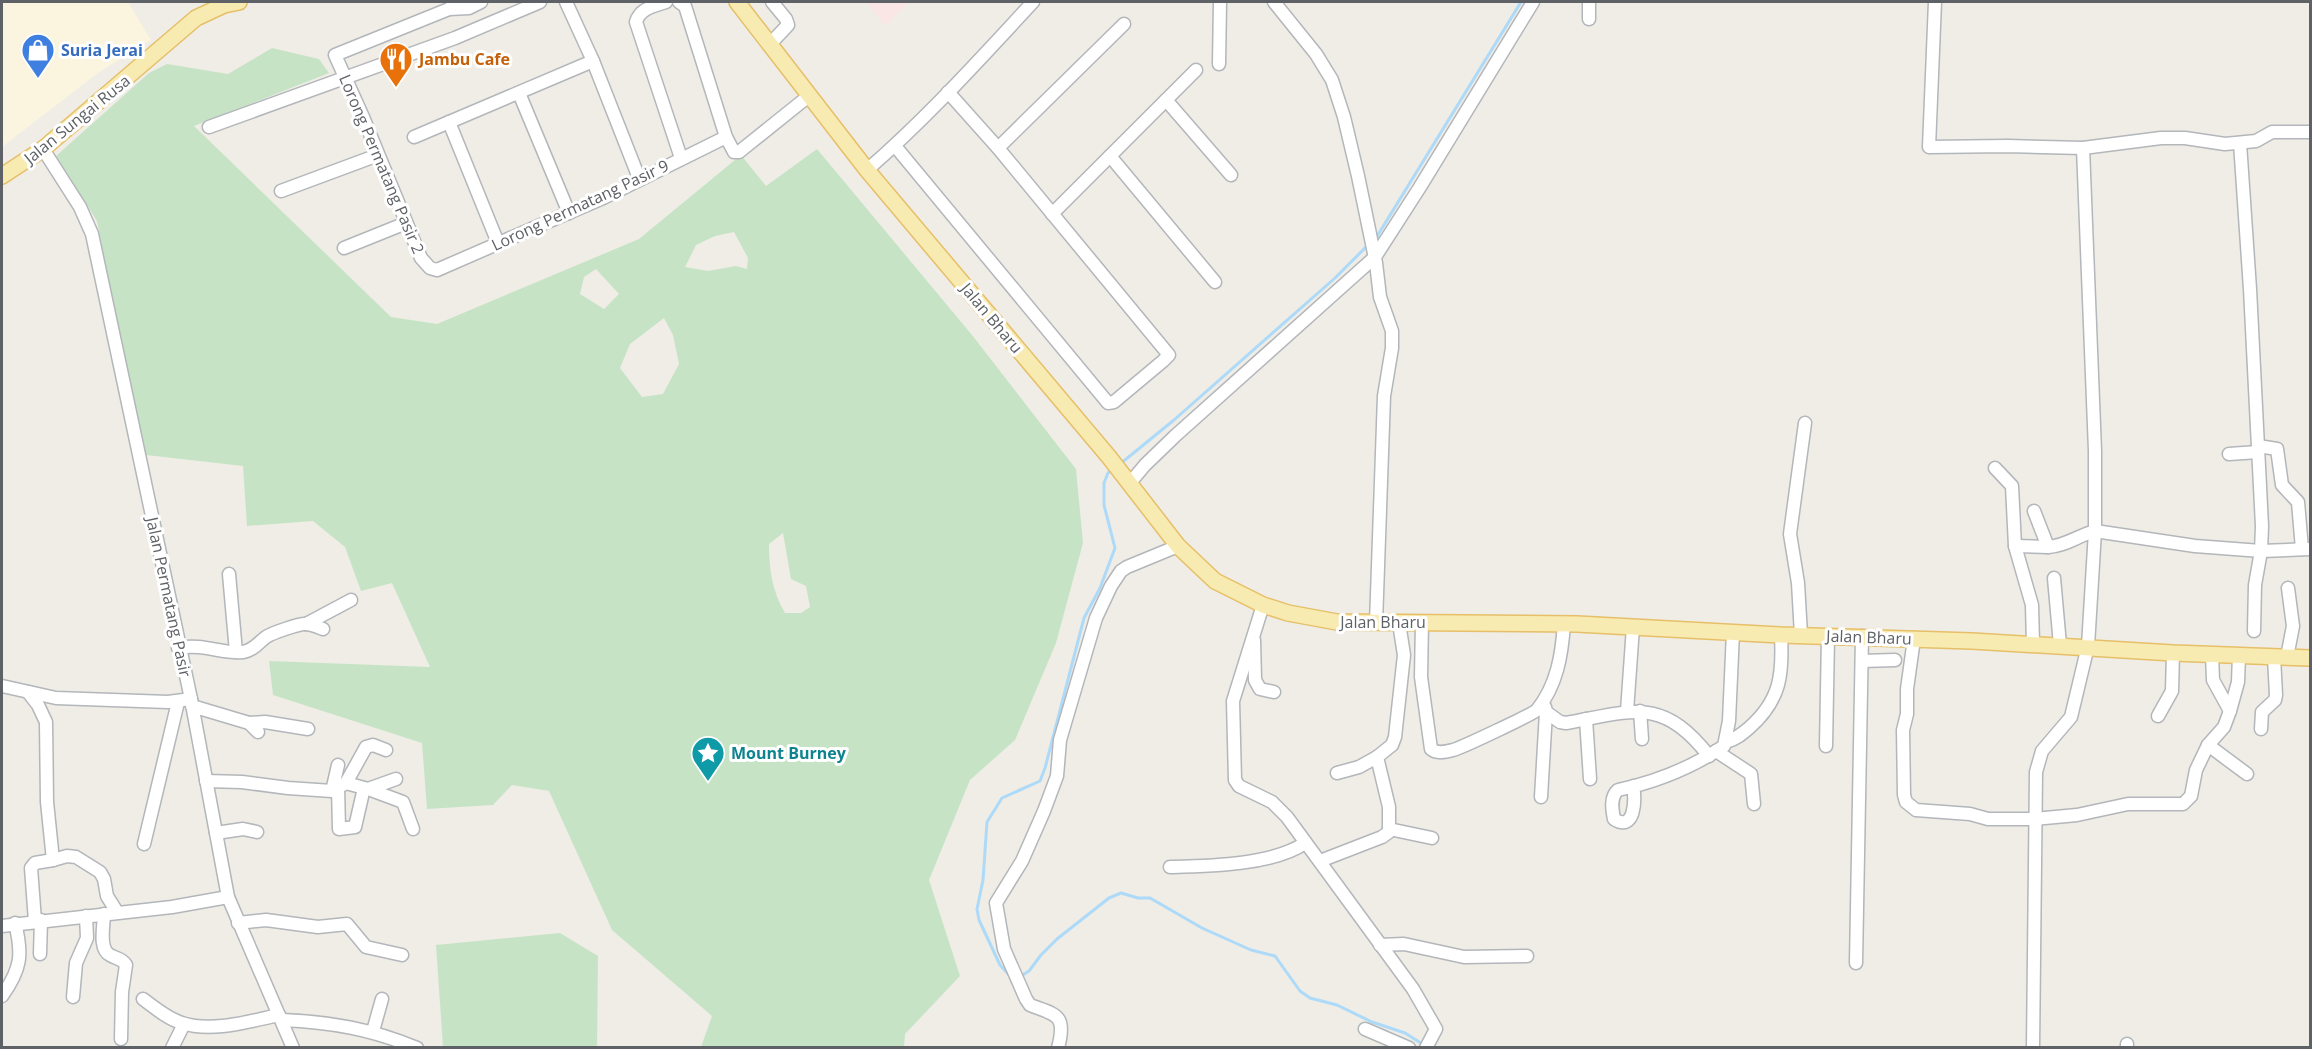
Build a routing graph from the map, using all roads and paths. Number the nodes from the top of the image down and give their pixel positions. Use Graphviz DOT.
graph roads {
  1 [pos="239,2"];
  2 [pos="482,2"];
  3 [pos="540,2"];
  4 [pos="566,2"];
  5 [pos="666,2"];
  6 [pos="680,2"];
  7 [pos="737,2"];
  8 [pos="772,2"];
  9 [pos="1034,2"];
  10 [pos="1220,2"];
  11 [pos="1274,2"];
  12 [pos="1533,2"];
  13 [pos="1589,2"];
  14 [pos="1935,2"];
  15 [pos="453,5"];
  16 [pos="1589,20"];
  17 [pos="1124,24"];
  18 [pos="770,44"];
  19 [pos="593,61"];
  20 [pos="1219,64"];
  21 [pos="1196,70"];
  22 [pos="346,79"];
  23 [pos="948,92"];
  24 [pos="519,93"];
  25 [pos="810,95"];
  26 [pos="1166,100"];
  27 [pos="449,122"];
  28 [pos="209,127"];
  29 [pos="2310,132"];
  30 [pos="726,136"];
  31 [pos="414,138"];
  32 [pos="2240,143"];
  33 [pos="894,146"];
  34 [pos="998,148"];
  35 [pos="2083,148"];
  36 [pos="44,149"];
  37 [pos="378,155"];
  38 [pos="1110,156"];
  39 [pos="681,158"];
  40 [pos="867,170"];
  41 [pos="1231,175"];
  42 [pos="2,176"];
  43 [pos="639,178"];
  44 [pos="281,191"];
  45 [pos="569,213"];
  46 [pos="1052,214"];
  47 [pos="406,223"];
  48 [pos="498,243"];
  49 [pos="1373,247"];
  50 [pos="344,248"];
  51 [pos="433,269"];
  52 [pos="1215,282"];
  53 [pos="1805,423"];
  54 [pos="2258,449"];
  55 [pos="2229,454"];
  56 [pos="1995,468"];
  57 [pos="1125,479"];
  58 [pos="2034,511"];
  59 [pos="2096,531"];
  60 [pos="1178,546"];
  61 [pos="2014,546"];
  62 [pos="2048,548"];
  63 [pos="2306,549"];
  64 [pos="2261,551"];
  65 [pos="229,574"];
  66 [pos="2054,578"];
  67 [pos="2288,588"];
  68 [pos="351,600"];
  69 [pos="1263,605"];
  70 [pos="1422,622"];
  71 [pos="1376,623"];
  72 [pos="1399,623"];
  73 [pos="1564,623"];
  74 [pos="306,624"];
  75 [pos="1633,627"];
  76 [pos="323,629"];
  77 [pos="2254,631"];
  78 [pos="1732,632"];
  79 [pos="1781,635"];
  80 [pos="1801,635"];
  81 [pos="1252,636"];
  82 [pos="1828,636"];
  83 [pos="1862,636"];
  84 [pos="1914,639"];
  85 [pos="2033,644"];
  86 [pos="2060,645"];
  87 [pos="2088,646"];
  88 [pos="178,648"];
  89 [pos="236,652"];
  90 [pos="2173,653"];
  91 [pos="2212,654"];
  92 [pos="2239,655"];
  93 [pos="2280,657"];
  94 [pos="2310,658"];
  95 [pos="1895,660"];
  96 [pos="1862,661"];
  97 [pos="2,687"];
  98 [pos="28,692"];
  99 [pos="1274,692"];
  100 [pos="187,702"];
  101 [pos="1545,706"];
  102 [pos="1634,711"];
  103 [pos="2230,711"];
  104 [pos="2158,716"];
  105 [pos="1586,719"];
  106 [pos="308,729"];
  107 [pos="2261,729"];
  108 [pos="1642,739"];
  109 [pos="1726,742"];
  110 [pos="1826,746"];
  111 [pos="2208,746"];
  112 [pos="386,750"];
  113 [pos="1712,754"];
  114 [pos="1377,757"];
  115 [pos="338,765"];
  116 [pos="1337,773"];
  117 [pos="2247,774"];
  118 [pos="396,779"];
  119 [pos="1590,779"];
  120 [pos="206,781"];
  121 [pos="1633,786"];
  122 [pos="339,787"];
  123 [pos="366,788"];
  124 [pos="1541,797"];
  125 [pos="1754,804"];
  126 [pos="2034,819"];
  127 [pos="412,829"];
  128 [pos="1389,829"];
  129 [pos="257,832"];
  130 [pos="216,833"];
  131 [pos="1432,838"];
  132 [pos="1305,843"];
  133 [pos="144,844"];
  134 [pos="53,860"];
  135 [pos="1320,861"];
  136 [pos="1170,867"];
  137 [pos="228,897"];
  138 [pos="110,913"];
  139 [pos="86,916"];
  140 [pos="38,921"];
  141 [pos="15,923"];
  142 [pos="238,923"];
  143 [pos="2,926"];
  144 [pos="1380,945"];
  145 [pos="40,954"];
  146 [pos="402,956"];
  147 [pos="1527,956"];
  148 [pos="1856,963"];
  149 [pos="2,996"];
  150 [pos="73,997"];
  151 [pos="143,999"];
  152 [pos="382,999"];
  153 [pos="281,1018"];
  154 [pos="184,1024"];
  155 [pos="1365,1029"];
  156 [pos="373,1031"];
  157 [pos="121,1039"];
  158 [pos="1428,1044"];
  159 [pos="172,1047"];
  160 [pos="294,1047"];
  161 [pos="417,1047"];
  162 [pos="1058,1047"];
  163 [pos="1409,1047"];
  164 [pos="2033,1047"];
  1 -- 36 [label="main road, Jalan Sungai Rusa"];
  2 -- 15 [label="street"];
  3 -- 22 [label="street"];
  4 -- 19 [label="street"];
  5 -- 39 [label="street"];
  6 -- 30 [label="street"];
  7 -- 18 [label="main road, Jalan Bharu"];
  8 -- 18 [label="street"];
  9 -- 23 [label="street"];
  10 -- 20 [label="street"];
  11 -- 49 [label="street"];
  12 -- 49 [label="street"];
  13 -- 16 [label="street"];
  14 -- 35 [label="street"];
  15 -- 22 [label="street, Lorong Permatang Pasir 2"];
  17 -- 34 [label="street"];
  18 -- 25 [label="main road, Jalan Bharu"];
  19 -- 24 [label="street"];
  19 -- 43 [label="street"];
  21 -- 26 [label="street"];
  22 -- 28 [label="street"];
  22 -- 37 [label="street, Lorong Permatang Pasir 2"];
  23 -- 33 [label="street"];
  23 -- 34 [label="street"];
  24 -- 27 [label="street"];
  24 -- 45 [label="street"];
  25 -- 30 [label="street"];
  25 -- 40 [label="main road, Jalan Bharu"];
  26 -- 38 [label="street"];
  26 -- 41 [label="street"];
  27 -- 31 [label="street"];
  27 -- 48 [label="street"];
  29 -- 32 [label="street"];
  30 -- 39 [label="street, Lorong Permatang Pasir 9"];
  32 -- 35 [label="street"];
  32 -- 54 [label="street"];
  33 -- 40 [label="street"];
  33 -- 46 [label="street"];
  34 -- 46 [label="street"];
  35 -- 59 [label="street"];
  36 -- 42 [label="main road, Jalan Sungai Rusa"];
  36 -- 88 [label="street, Jalan Permatang Pasir"];
  37 -- 44 [label="street"];
  37 -- 47 [label="street, Lorong Permatang Pasir 2"];
  38 -- 46 [label="street"];
  38 -- 52 [label="street"];
  39 -- 43 [label="street, Lorong Permatang Pasir 9"];
  40 -- 57 [label="main road, Jalan Bharu"];
  43 -- 45 [label="street, Lorong Permatang Pasir 9"];
  45 -- 48 [label="street, Lorong Permatang Pasir 9"];
  47 -- 50 [label="street"];
  47 -- 51 [label="street, Lorong Permatang Pasir 2"];
  48 -- 51 [label="street, Lorong Permatang Pasir 9"];
  49 -- 57 [label="street"];
  49 -- 71 [label="street"];
  53 -- 80 [label="street"];
  54 -- 55 [label="street"];
  54 -- 63 [label="street"];
  54 -- 64 [label="street"];
  56 -- 61 [label="street"];
  57 -- 60 [label="main road, Jalan Bharu"];
  58 -- 62 [label="street"];
  59 -- 62 [label="street"];
  59 -- 64 [label="street"];
  59 -- 87 [label="street"];
  60 -- 69 [label="main road, Jalan Bharu"];
  60 -- 162 [label="street"];
  61 -- 62 [label="street"];
  61 -- 85 [label="street"];
  63 -- 64 [label="street"];
  64 -- 77 [label="street"];
  65 -- 89 [label="street"];
  66 -- 86 [label="street"];
  67 -- 93 [label="street"];
  68 -- 74 [label="street"];
  69 -- 71 [label="main road, Jalan Bharu"];
  69 -- 81 [label="street"];
  70 -- 72 [label="main road, Jalan Bharu"];
  70 -- 73 [label="main road, Jalan Bharu"];
  70 -- 101 [label="street"];
  71 -- 72 [label="main road, Jalan Bharu"];
  72 -- 114 [label="street"];
  73 -- 75 [label="main road, Jalan Bharu"];
  73 -- 101 [label="street"];
  74 -- 76 [label="street"];
  74 -- 89 [label="street"];
  75 -- 78 [label="main road, Jalan Bharu"];
  75 -- 102 [label="street"];
  78 -- 79 [label="main road, Jalan Bharu"];
  78 -- 109 [label="street"];
  79 -- 80 [label="main road, Jalan Bharu"];
  79 -- 109 [label="street"];
  80 -- 82 [label="main road, Jalan Bharu"];
  81 -- 99 [label="street"];
  81 -- 132 [label="street"];
  82 -- 83 [label="main road, Jalan Bharu"];
  82 -- 110 [label="street"];
  83 -- 84 [label="main road, Jalan Bharu"];
  83 -- 96 [label="street"];
  84 -- 85 [label="main road, Jalan Bharu"];
  84 -- 126 [label="street"];
  85 -- 86 [label="main road, Jalan Bharu"];
  86 -- 87 [label="main road, Jalan Bharu"];
  87 -- 90 [label="main road, Jalan Bharu"];
  87 -- 126 [label="street"];
  88 -- 89 [label="street"];
  88 -- 100 [label="street, Jalan Permatang Pasir"];
  90 -- 91 [label="main road, Jalan Bharu"];
  90 -- 104 [label="street"];
  91 -- 92 [label="main road, Jalan Bharu"];
  91 -- 103 [label="street"];
  92 -- 93 [label="main road, Jalan Bharu"];
  92 -- 103 [label="street"];
  93 -- 94 [label="main road, Jalan Bharu"];
  93 -- 107 [label="street"];
  95 -- 96 [label="street"];
  96 -- 148 [label="street"];
  97 -- 98 [label="street"];
  98 -- 100 [label="street"];
  98 -- 134 [label="street"];
  100 -- 106 [label="street"];
  100 -- 120 [label="street, Jalan Permatang Pasir"];
  100 -- 133 [label="street"];
  101 -- 105 [label="street"];
  101 -- 124 [label="street"];
  102 -- 105 [label="street"];
  102 -- 108 [label="street"];
  102 -- 113 [label="street"];
  103 -- 111 [label="street"];
  105 -- 119 [label="street"];
  109 -- 113 [label="street"];
  111 -- 117 [label="street"];
  111 -- 126 [label="street"];
  112 -- 122 [label="street"];
  113 -- 121 [label="street"];
  113 -- 125 [label="street"];
  114 -- 116 [label="street"];
  114 -- 128 [label="street"];
  115 -- 122 [label="street"];
  118 -- 123 [label="street"];
  120 -- 122 [label="street"];
  120 -- 130 [label="street, Jalan Permatang Pasir"];
  122 -- 123 [label="street"];
  122 -- 123 [label="street"];
  123 -- 127 [label="street"];
  126 -- 164 [label="street"];
  128 -- 131 [label="street"];
  128 -- 135 [label="street"];
  129 -- 130 [label="street"];
  130 -- 137 [label="street, Jalan Permatang Pasir"];
  132 -- 135 [label="street"];
  132 -- 136 [label="street"];
  134 -- 138 [label="street"];
  134 -- 140 [label="street"];
  135 -- 144 [label="street"];
  137 -- 138 [label="street"];
  137 -- 142 [label="street, Jalan Permatang Pasir"];
  138 -- 139 [label="street"];
  138 -- 157 [label="street"];
  139 -- 140 [label="street"];
  139 -- 150 [label="street"];
  140 -- 141 [label="street"];
  140 -- 145 [label="street"];
  141 -- 143 [label="street"];
  141 -- 149 [label="street"];
  142 -- 146 [label="street"];
  142 -- 153 [label="street, Jalan Permatang Pasir"];
  144 -- 147 [label="street"];
  144 -- 158 [label="street"];
  151 -- 154 [label="street"];
  152 -- 156 [label="street"];
  153 -- 154 [label="street"];
  153 -- 156 [label="street"];
  153 -- 160 [label="street, Jalan Permatang Pasir"];
  154 -- 159 [label="street"];
  155 -- 163 [label="street"];
  156 -- 161 [label="street"];
}
